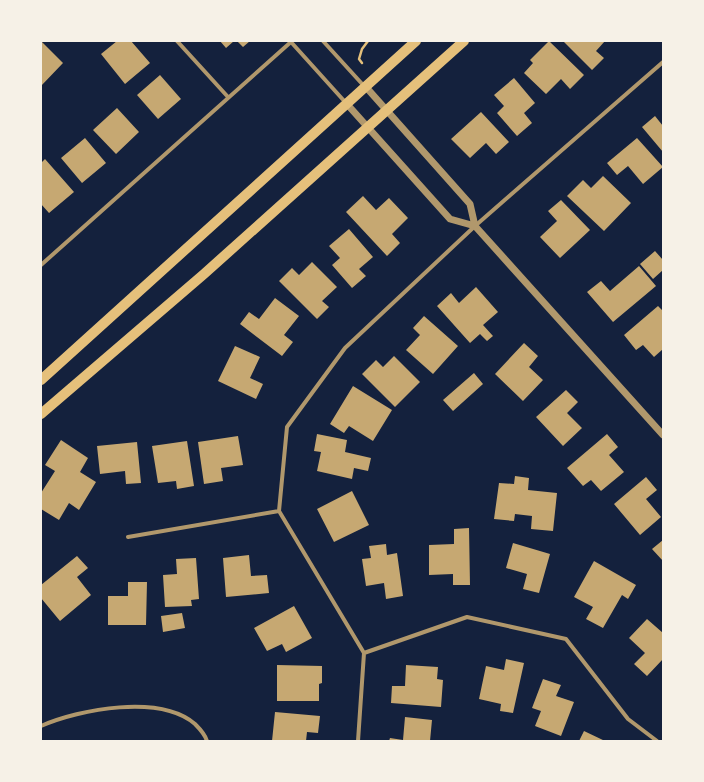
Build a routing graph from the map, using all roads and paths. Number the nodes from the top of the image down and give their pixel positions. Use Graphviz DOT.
graph roads {
  1 [pos="177,41"];
  2 [pos="291,41"];
  3 [pos="323,41"];
  4 [pos="368,41"];
  5 [pos="416,41"];
  6 [pos="464,41"];
  7 [pos="663,62"];
  8 [pos="362,63"];
  9 [pos="365,86"];
  10 [pos="228,97"];
  11 [pos="346,103"];
  12 [pos="386,111"];
  13 [pos="368,127"];
  14 [pos="475,226"];
  15 [pos="41,265"];
  16 [pos="41,380"];
  17 [pos="41,414"];
  18 [pos="663,435"];
  19 [pos="278,511"];
  20 [pos="128,537"];
  21 [pos="364,653"];
  22 [pos="41,726"];
  23 [pos="207,741"];
  24 [pos="358,741"];
  25 [pos="656,741"];
  1 -- 10 [label="street"];
  2 -- 10 [label="street"];
  2 -- 11 [label="street"];
  3 -- 9 [label="street"];
  4 -- 8 [label="path"];
  5 -- 9 [label="main road"];
  6 -- 12 [label="main road"];
  7 -- 14 [label="street"];
  9 -- 11 [label="main road"];
  9 -- 12 [label="street"];
  10 -- 15 [label="street"];
  11 -- 13 [label="street"];
  11 -- 16 [label="main road"];
  12 -- 13 [label="main road"];
  12 -- 14 [label="street"];
  13 -- 14 [label="street"];
  13 -- 17 [label="main road"];
  14 -- 18 [label="street"];
  14 -- 19 [label="street"];
  19 -- 20 [label="street"];
  19 -- 21 [label="street"];
  21 -- 24 [label="street"];
  21 -- 25 [label="street"];
  22 -- 23 [label="street"];
}
